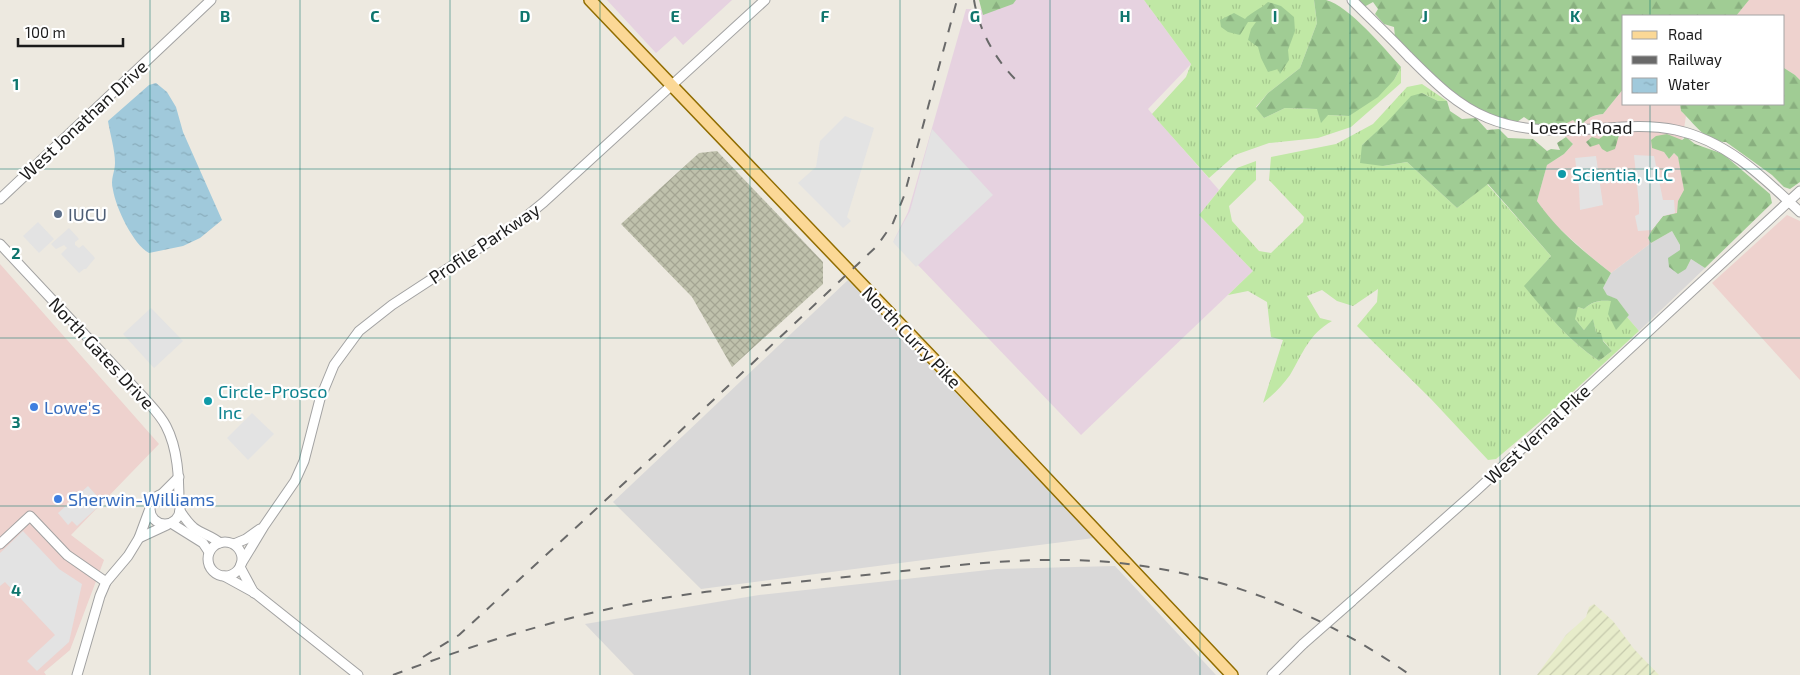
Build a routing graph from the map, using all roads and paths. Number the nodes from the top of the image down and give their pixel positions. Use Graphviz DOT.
graph roads {
  1 [pos="211,0"];
  2 [pos="590,0"];
  3 [pos="766,0"];
  4 [pos="1352,0"];
  5 [pos="672,86"];
  6 [pos="1800,191"];
  7 [pos="0,199"];
  8 [pos="1789,201"];
  9 [pos="1800,212"];
  10 [pos="0,244"];
  11 [pos="179,477"];
  12 [pos="162,494"];
  13 [pos="180,507"];
  14 [pos="150,511"];
  15 [pos="169,524"];
  16 [pos="264,526"];
  17 [pos="139,538"];
  18 [pos="220,543"];
  19 [pos="0,544"];
  20 [pos="234,544"];
  21 [pos="209,552"];
  22 [pos="241,565"];
  23 [pos="224,576"];
  24 [pos="106,582"];
  25 [pos="255,593"];
  26 [pos="77,675"];
  27 [pos="358,675"];
  28 [pos="1232,675"];
  29 [pos="1272,675"];
  1 -- 7 [label="street, West Jonathan Drive"];
  2 -- 5 [label="main road, North Curry Pike"];
  3 -- 5 [label="street, Profile Parkway"];
  4 -- 8 [label="street, Loesch Road"];
  5 -- 16 [label="street, Profile Parkway"];
  5 -- 28 [label="main road, North Curry Pike"];
  6 -- 8 [label="street, West Vernal Pike"];
  8 -- 9 [label="street, Loesch Road"];
  8 -- 29 [label="street, West Vernal Pike, bridge"];
  10 -- 11 [label="street, North Gates Drive"];
  11 -- 12 [label="street"];
  11 -- 13 [label="street, North Gates Drive"];
  12 -- 13 [label="street"];
  12 -- 14 [label="street"];
  13 -- 15 [label="street"];
  13 -- 18 [label="street"];
  14 -- 15 [label="street"];
  14 -- 17 [label="street"];
  15 -- 17 [label="street"];
  15 -- 21 [label="street"];
  16 -- 20 [label="street, Profile Parkway"];
  16 -- 22 [label="street, Profile Parkway"];
  17 -- 24 [label="street"];
  18 -- 20 [label="street"];
  18 -- 21 [label="street"];
  19 -- 24 [label="street"];
  20 -- 22 [label="street"];
  21 -- 23 [label="street"];
  22 -- 23 [label="street"];
  22 -- 25 [label="street"];
  23 -- 25 [label="street"];
  24 -- 26 [label="street"];
  25 -- 27 [label="street"];
}
